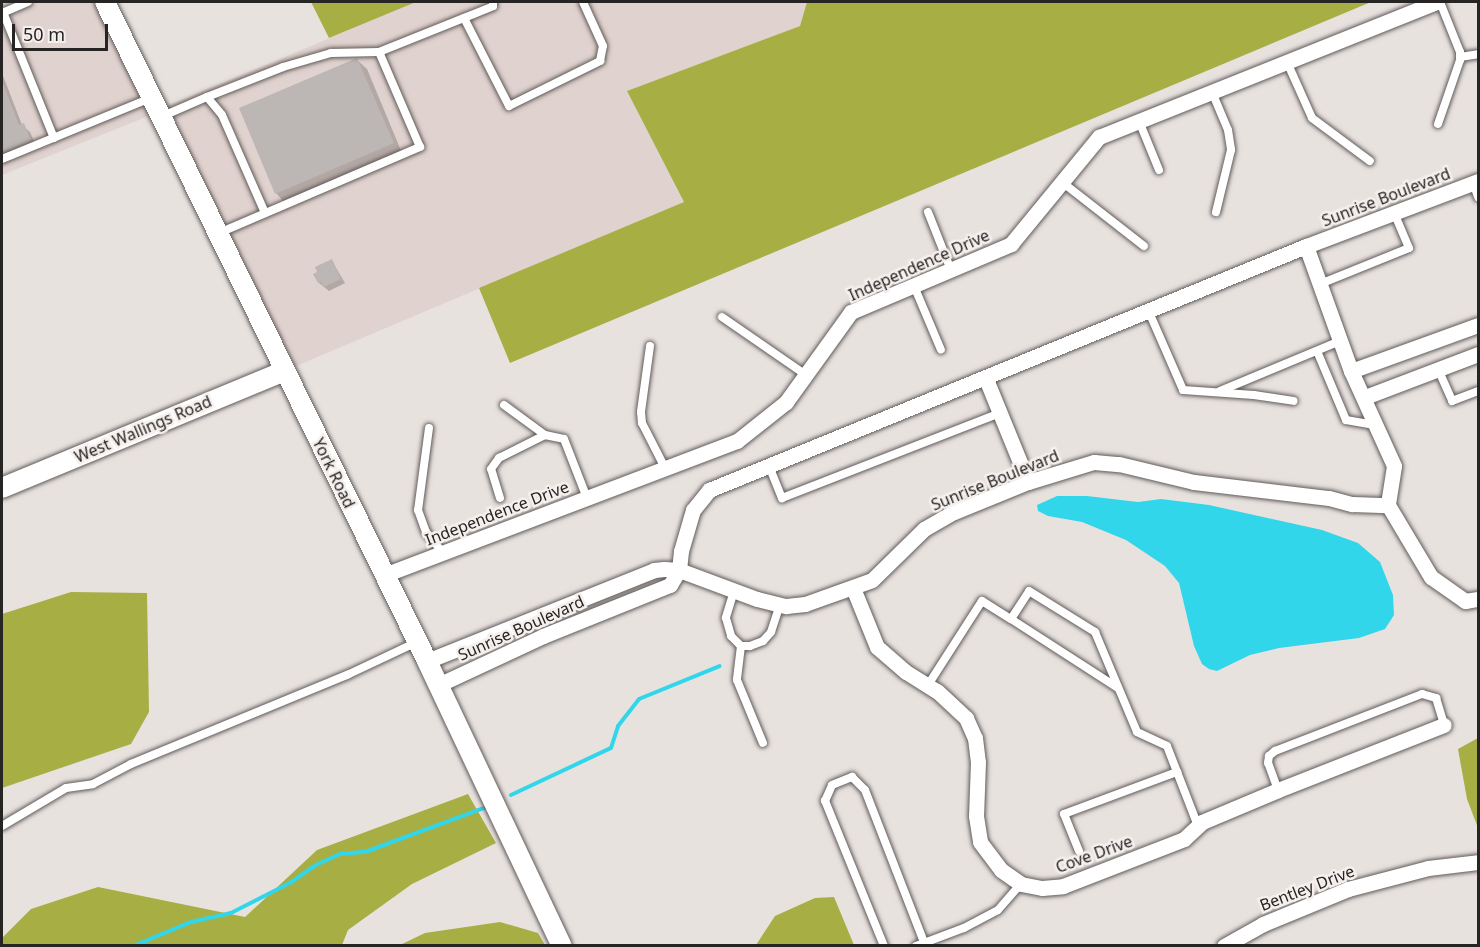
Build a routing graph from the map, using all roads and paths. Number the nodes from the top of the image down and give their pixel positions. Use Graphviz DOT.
graph roads {
  1 [pos="28,2"];
  2 [pos="105,2"];
  3 [pos="493,2"];
  4 [pos="583,2"];
  5 [pos="1438,2"];
  6 [pos="2,12"];
  7 [pos="464,18"];
  8 [pos="379,52"];
  9 [pos="1479,54"];
  10 [pos="1460,57"];
  11 [pos="1287,62"];
  12 [pos="1212,92"];
  13 [pos="207,97"];
  14 [pos="152,98"];
  15 [pos="161,117"];
  16 [pos="1139,121"];
  17 [pos="1438,124"];
  18 [pos="54,138"];
  19 [pos="2,159"];
  20 [pos="1370,161"];
  21 [pos="1159,170"];
  22 [pos="1062,182"];
  23 [pos="1477,187"];
  24 [pos="928,212"];
  25 [pos="1216,212"];
  26 [pos="265,213"];
  27 [pos="1394,213"];
  28 [pos="217,233"];
  29 [pos="1144,246"];
  30 [pos="1306,246"];
  31 [pos="951,270"];
  32 [pos="1320,284"];
  33 [pos="914,286"];
  34 [pos="1149,312"];
  35 [pos="722,317"];
  36 [pos="1479,325"];
  37 [pos="1340,341"];
  38 [pos="650,346"];
  39 [pos="940,350"];
  40 [pos="1317,351"];
  41 [pos="1479,354"];
  42 [pos="1438,369"];
  43 [pos="284,371"];
  44 [pos="1351,371"];
  45 [pos="806,375"];
  46 [pos="986,379"];
  47 [pos="1479,391"];
  48 [pos="1218,392"];
  49 [pos="1365,398"];
  50 [pos="1294,402"];
  51 [pos="504,405"];
  52 [pos="1000,413"];
  53 [pos="1377,425"];
  54 [pos="429,428"];
  55 [pos="545,435"];
  56 [pos="769,466"];
  57 [pos="665,468"];
  58 [pos="1028,482"];
  59 [pos="2,488"];
  60 [pos="500,498"];
  61 [pos="587,498"];
  62 [pos="1388,505"];
  63 [pos="442,553"];
  64 [pos="679,570"];
  65 [pos="384,576"];
  66 [pos="853,588"];
  67 [pos="734,591"];
  68 [pos="1479,599"];
  69 [pos="780,604"];
  70 [pos="1011,619"];
  71 [pos="417,642"];
  72 [pos="741,646"];
  73 [pos="427,662"];
  74 [pos="438,685"];
  75 [pos="928,685"];
  76 [pos="1118,688"];
  77 [pos="1444,725"];
  78 [pos="763,743"];
  79 [pos="1177,772"];
  80 [pos="1278,790"];
  81 [pos="2,826"];
  82 [pos="1198,826"];
  83 [pos="1079,851"];
  84 [pos="1479,862"];
  85 [pos="1021,884"];
  86 [pos="924,942"];
  87 [pos="562,945"];
  88 [pos="884,945"];
  89 [pos="916,945"];
  90 [pos="1224,945"];
  1 -- 6 [label="lane"];
  2 -- 14 [label="street, York Road"];
  3 -- 7 [label="lane"];
  4 -- 7 [label="lane"];
  5 -- 10 [label="lane"];
  5 -- 11 [label="street, Independence Drive"];
  6 -- 18 [label="lane"];
  7 -- 8 [label="lane"];
  8 -- 13 [label="lane"];
  8 -- 26 [label="lane"];
  9 -- 10 [label="lane"];
  10 -- 17 [label="lane"];
  11 -- 12 [label="street, Independence Drive"];
  11 -- 20 [label="lane"];
  12 -- 16 [label="street, Independence Drive"];
  12 -- 25 [label="lane"];
  13 -- 15 [label="lane"];
  13 -- 26 [label="lane"];
  14 -- 15 [label="street, York Road"];
  14 -- 18 [label="lane"];
  15 -- 28 [label="street, York Road"];
  16 -- 21 [label="lane"];
  16 -- 22 [label="street, Independence Drive"];
  18 -- 19 [label="lane"];
  22 -- 29 [label="lane"];
  22 -- 31 [label="street, Independence Drive"];
  23 -- 27 [label="street, Sunrise Boulevard"];
  24 -- 31 [label="lane"];
  26 -- 28 [label="lane"];
  27 -- 30 [label="street, Sunrise Boulevard"];
  27 -- 32 [label="lane"];
  28 -- 43 [label="street, York Road"];
  30 -- 32 [label="street"];
  30 -- 34 [label="street, Sunrise Boulevard"];
  31 -- 33 [label="street, Independence Drive"];
  32 -- 37 [label="street"];
  33 -- 39 [label="lane"];
  33 -- 45 [label="street, Independence Drive"];
  34 -- 46 [label="street, Sunrise Boulevard"];
  34 -- 48 [label="lane"];
  35 -- 45 [label="lane"];
  36 -- 44 [label="street"];
  37 -- 40 [label="lane"];
  37 -- 44 [label="street"];
  38 -- 57 [label="lane"];
  40 -- 48 [label="lane"];
  40 -- 53 [label="lane"];
  41 -- 42 [label="street"];
  42 -- 47 [label="lane"];
  42 -- 49 [label="street"];
  43 -- 59 [label="street, West Wallings Road"];
  43 -- 65 [label="street, York Road"];
  44 -- 49 [label="street"];
  45 -- 57 [label="street, Independence Drive"];
  46 -- 52 [label="street"];
  46 -- 56 [label="street, Sunrise Boulevard"];
  48 -- 50 [label="lane"];
  49 -- 53 [label="street"];
  51 -- 55 [label="lane"];
  52 -- 56 [label="lane"];
  52 -- 58 [label="street"];
  53 -- 62 [label="street"];
  54 -- 63 [label="lane"];
  55 -- 60 [label="lane"];
  55 -- 61 [label="lane"];
  56 -- 64 [label="street, Sunrise Boulevard"];
  57 -- 61 [label="street, Independence Drive"];
  58 -- 62 [label="street, Sunrise Boulevard"];
  58 -- 66 [label="street, Sunrise Boulevard"];
  61 -- 63 [label="street, Independence Drive"];
  62 -- 68 [label="street"];
  63 -- 65 [label="street, Independence Drive"];
  64 -- 67 [label="street, Sunrise Boulevard"];
  64 -- 73 [label="street, Sunrise Boulevard"];
  64 -- 74 [label="street, Sunrise Boulevard"];
  65 -- 71 [label="street, York Road"];
  66 -- 69 [label="street, Sunrise Boulevard"];
  66 -- 75 [label="street"];
  67 -- 69 [label="street, Sunrise Boulevard"];
  67 -- 72 [label="lane"];
  69 -- 72 [label="lane"];
  70 -- 75 [label="lane"];
  70 -- 76 [label="lane"];
  70 -- 76 [label="lane"];
  71 -- 73 [label="street, York Road"];
  71 -- 81 [label="lane"];
  72 -- 78 [label="lane"];
  73 -- 74 [label="street, York Road"];
  74 -- 87 [label="street, York Road"];
  75 -- 85 [label="street"];
  76 -- 79 [label="lane"];
  77 -- 80 [label="street, Cove Drive"];
  77 -- 80 [label="lane"];
  79 -- 82 [label="lane"];
  79 -- 83 [label="lane"];
  80 -- 82 [label="street, Cove Drive"];
  82 -- 85 [label="street, Cove Drive"];
  84 -- 90 [label="street, Bentley Drive"];
  85 -- 86 [label="lane"];
  86 -- 88 [label="lane"];
  86 -- 89 [label="lane"];
}
